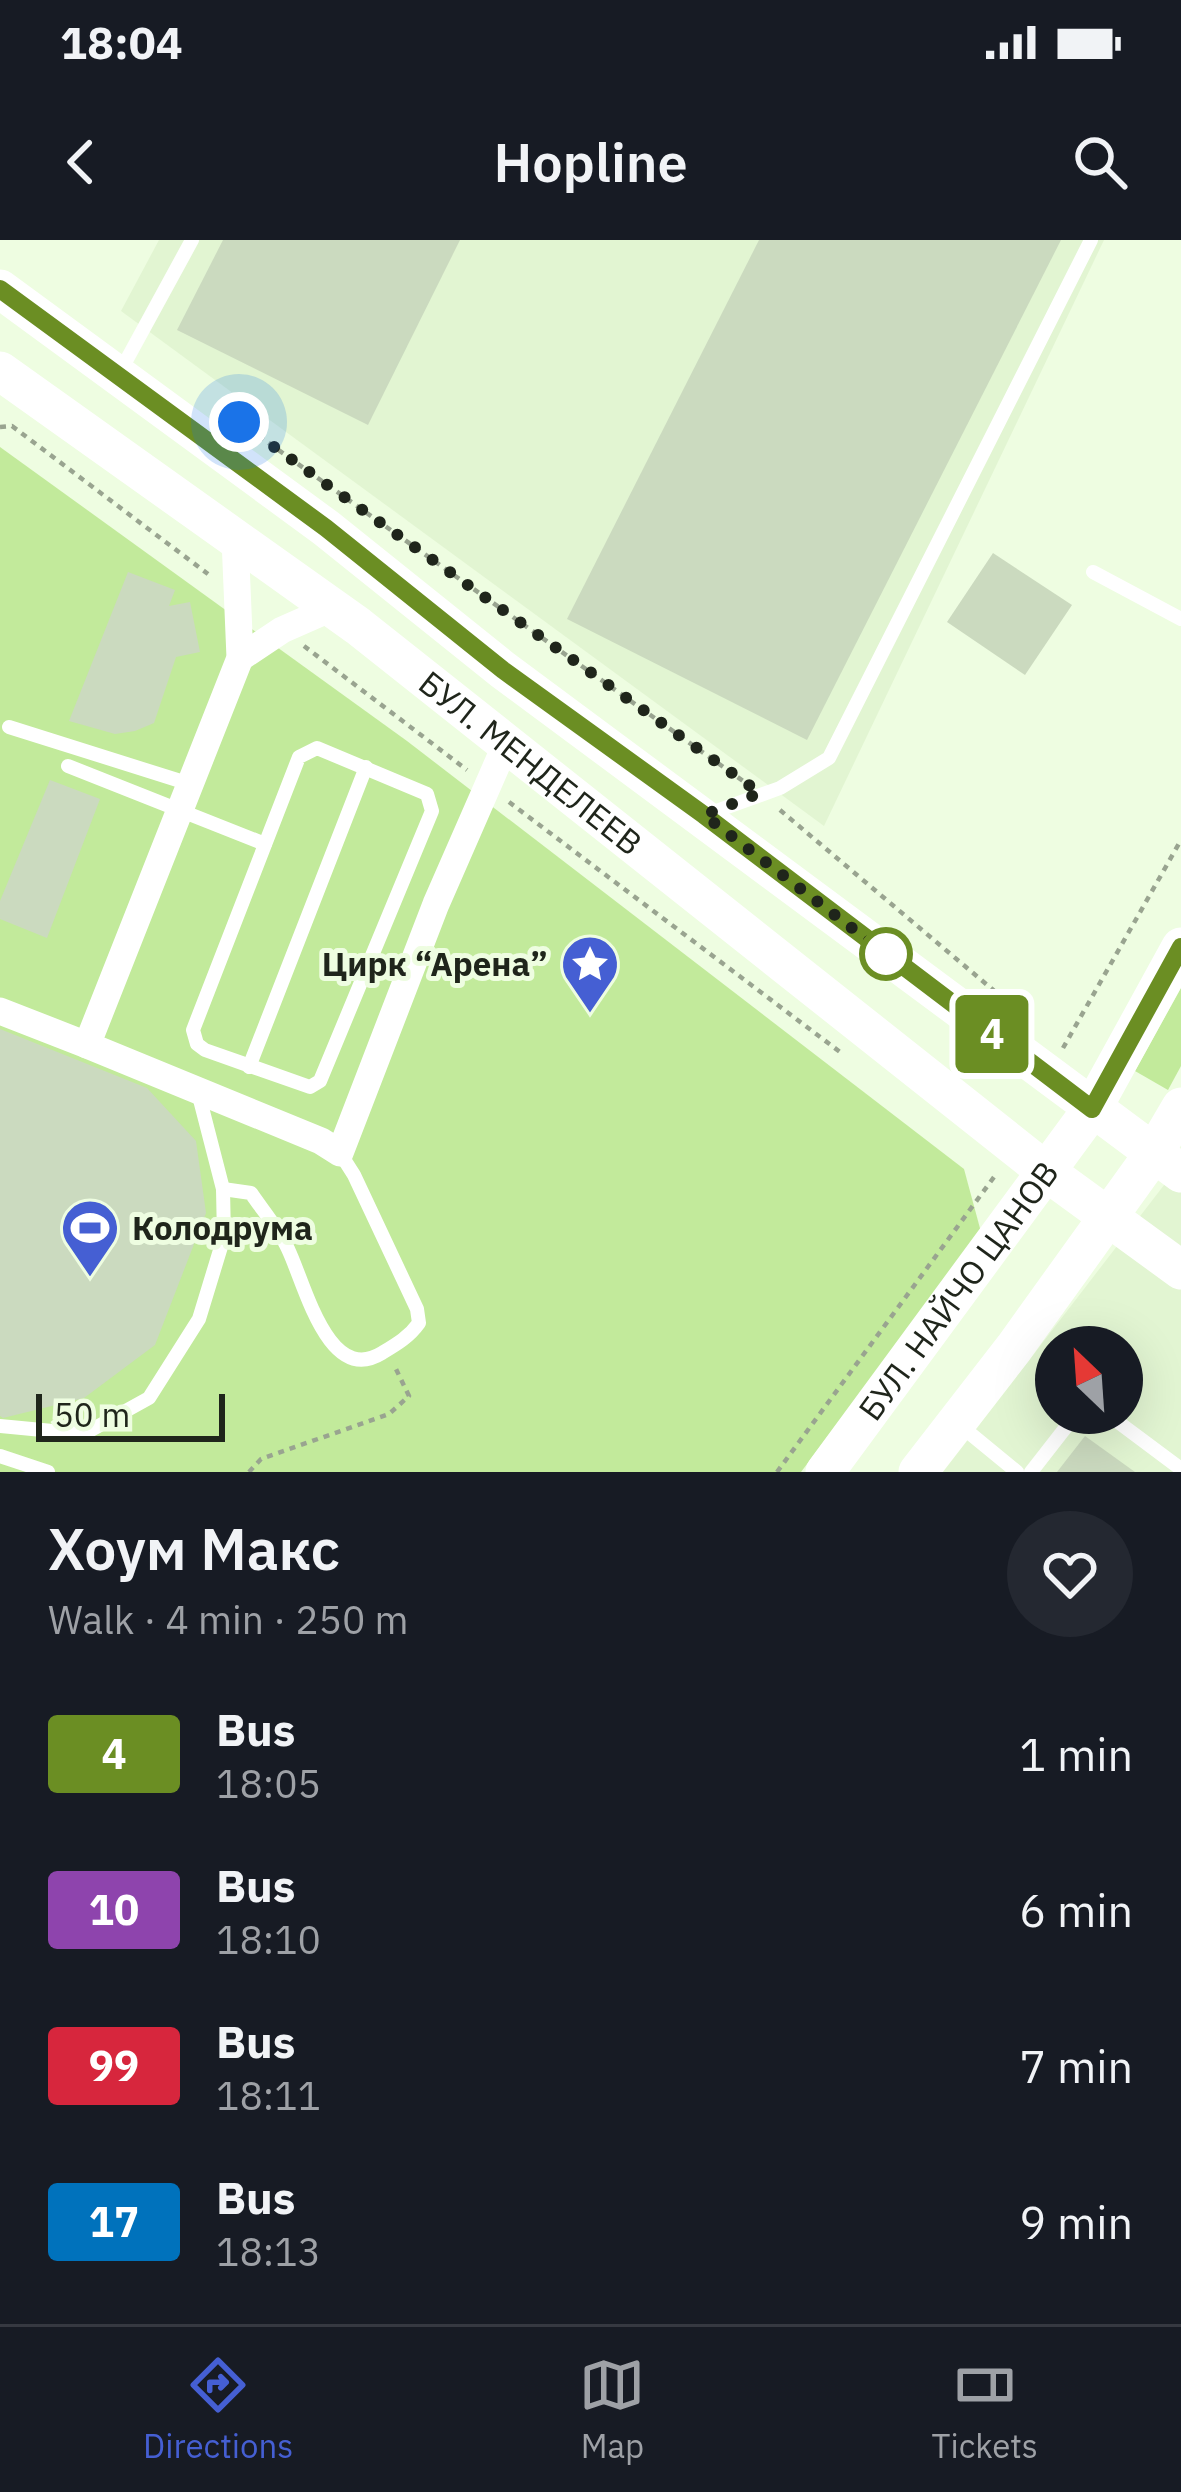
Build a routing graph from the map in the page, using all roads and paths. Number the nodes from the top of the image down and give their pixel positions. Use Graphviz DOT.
graph roads {
  1 [pos="192,240"];
  2 [pos="1090,240"];
  3 [pos="0,289"];
  4 [pos="0,371"];
  5 [pos="118,375"];
  6 [pos="248,428"];
  7 [pos="235,538"];
  8 [pos="1094,572"];
  9 [pos="332,608"];
  10 [pos="1181,619"];
  11 [pos="240,658"];
  12 [pos="9,727"];
  13 [pos="506,744"];
  14 [pos="68,766"];
  15 [pos="366,767"];
  16 [pos="190,784"];
  17 [pos="760,793"];
  18 [pos="179,812"];
  19 [pos="704,815"];
  20 [pos="1181,840"];
  21 [pos="265,844"];
  22 [pos="1181,947"];
  23 [pos="1009,1003"];
  24 [pos="0,1011"];
  25 [pos="87,1045"];
  26 [pos="1062,1061"];
  27 [pos="249,1066"];
  28 [pos="197,1090"];
  29 [pos="1181,1107"];
  30 [pos="1092,1109"];
  31 [pos="340,1153"];
  32 [pos="1005,1158"];
  33 [pos="1168,1163"];
  34 [pos="1048,1173"];
  35 [pos="223,1189"];
  36 [pos="1107,1216"];
  37 [pos="1181,1270"];
  38 [pos="388,1350"];
  39 [pos="957,1423"];
  40 [pos="0,1426"];
  41 [pos="1061,1434"];
  42 [pos="1134,1434"];
  43 [pos="0,1456"];
  44 [pos="1181,1469"];
  45 [pos="48,1472"];
  46 [pos="249,1472"];
  47 [pos="777,1472"];
  48 [pos="825,1472"];
  49 [pos="918,1472"];
  50 [pos="1017,1472"];
  51 [pos="1031,1472"];
  1 -- 5 [label="lane"];
  2 -- 17 [label="lane"];
  3 -- 5 [label="main road, БУЛ. МЕНДЕЛЕЕВ"];
  4 -- 7 [label="main road, БУЛ. МЕНДЕЛЕЕВ"];
  5 -- 19 [label="main road, БУЛ. МЕНДЕЛЕЕВ"];
  6 -- 17 [label="path"];
  7 -- 9 [label="main road, БУЛ. МЕНДЕЛЕЕВ"];
  7 -- 11 [label="street"];
  8 -- 10 [label="lane"];
  9 -- 11 [label="street"];
  9 -- 13 [label="main road, БУЛ. МЕНДЕЛЕЕВ"];
  11 -- 16 [label="street"];
  12 -- 16 [label="lane"];
  13 -- 31 [label="street"];
  13 -- 32 [label="main road, БУЛ. МЕНДЕЛЕЕВ"];
  14 -- 18 [label="lane"];
  15 -- 21 [label="lane"];
  15 -- 27 [label="lane"];
  15 -- 27 [label="lane"];
  16 -- 18 [label="street"];
  17 -- 19 [label="lane"];
  17 -- 23 [label="path"];
  18 -- 21 [label="lane"];
  18 -- 25 [label="street"];
  19 -- 26 [label="main road, БУЛ. МЕНДЕЛЕЕВ"];
  20 -- 26 [label="path"];
  21 -- 27 [label="lane"];
  22 -- 30 [label="main road, БУЛ. НАЙЧО ЦАНОВ"];
  24 -- 25 [label="street"];
  25 -- 28 [label="street"];
  26 -- 30 [label="main road, БУЛ. МЕНДЕЛЕЕВ"];
  28 -- 31 [label="street"];
  28 -- 35 [label="lane"];
  29 -- 33 [label="main road"];
  30 -- 33 [label="main road, БУЛ. МЕНДЕЛЕЕВ"];
  30 -- 34 [label="main road, БУЛ. НАЙЧО ЦАНОВ"];
  31 -- 38 [label="lane"];
  32 -- 34 [label="main road, БУЛ. МЕНДЕЛЕЕВ"];
  32 -- 47 [label="path"];
  33 -- 36 [label="main road"];
  34 -- 36 [label="main road, БУЛ. МЕНДЕЛЕЕВ"];
  34 -- 48 [label="main road, БУЛ. НАЙЧО ЦАНОВ"];
  35 -- 38 [label="lane"];
  35 -- 40 [label="lane"];
  36 -- 37 [label="main road, БУЛ. МЕНДЕЛЕЕВ"];
  36 -- 39 [label="main road"];
  38 -- 46 [label="path"];
  39 -- 49 [label="main road"];
  39 -- 50 [label="lane"];
  41 -- 51 [label="lane"];
  42 -- 44 [label="lane"];
  43 -- 45 [label="lane"];
}
